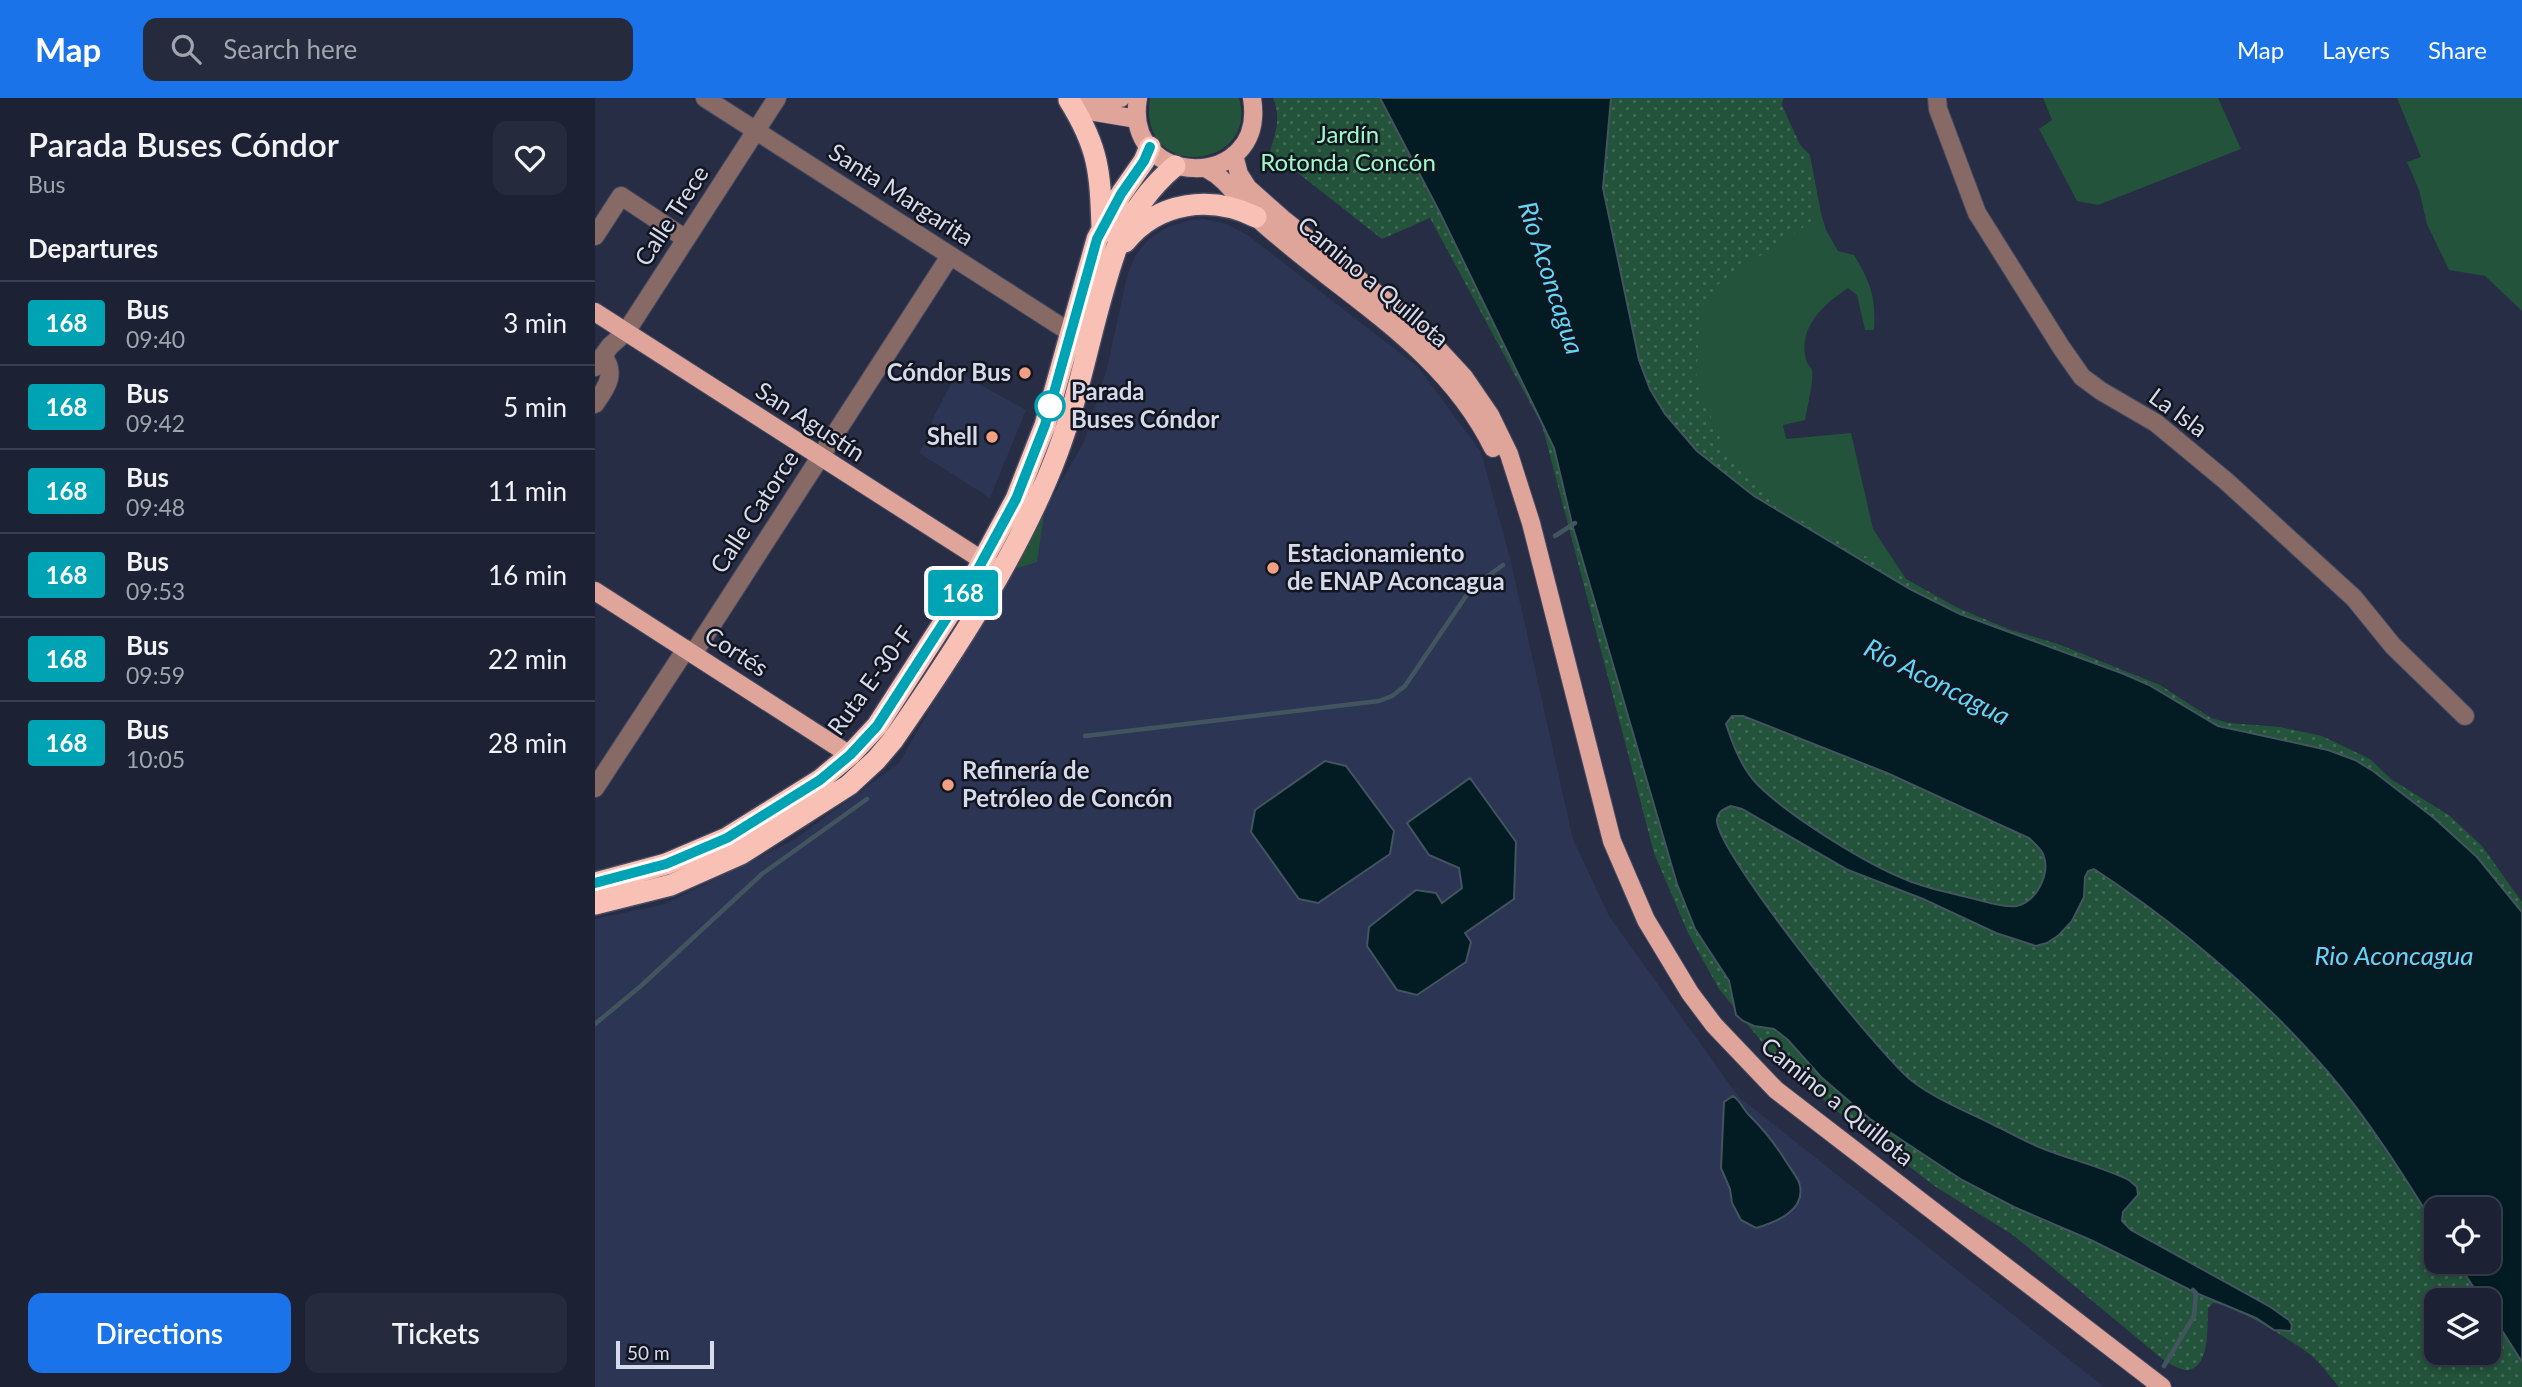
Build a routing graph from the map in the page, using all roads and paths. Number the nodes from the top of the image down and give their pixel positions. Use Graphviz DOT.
graph roads {
  1 [pos="705,98"];
  2 [pos="777,98"];
  3 [pos="1096,98"];
  4 [pos="1121,98"];
  5 [pos="1138,98"];
  6 [pos="1252,98"];
  7 [pos="1937,98"];
  8 [pos="1068,99"];
  9 [pos="1137,119"];
  10 [pos="756,131"];
  11 [pos="1150,147"];
  12 [pos="1234,155"];
  13 [pos="1175,166"];
  14 [pos="1207,169"];
  15 [pos="1256,217"];
  16 [pos="1102,227"];
  17 [pos="595,236"];
  18 [pos="686,239"];
  19 [pos="950,256"];
  20 [pos="1113,257"];
  21 [pos="595,312"];
  22 [pos="626,332"];
  23 [pos="1071,333"];
  24 [pos="599,362"];
  25 [pos="595,404"];
  26 [pos="820,457"];
  27 [pos="1531,523"];
  28 [pos="991,566"];
  29 [pos="595,590"];
  30 [pos="690,652"];
  31 [pos="2465,716"];
  32 [pos="850,755"];
  33 [pos="595,788"];
  34 [pos="595,883"];
  35 [pos="595,904"];
  36 [pos="2162,1387"];
  1 -- 10 [label="street, Santa Margarita"];
  2 -- 10 [label="street, Calle Trece"];
  3 -- 4 [label="main road"];
  5 -- 9 [label="main road"];
  6 -- 12 [label="main road"];
  7 -- 31 [label="street, La Isla"];
  8 -- 9 [label="main road"];
  8 -- 16 [label="highway"];
  9 -- 11 [label="main road"];
  10 -- 18 [label="street, Calle Trece"];
  10 -- 19 [label="street, Santa Margarita"];
  11 -- 13 [label="main road"];
  11 -- 16 [label="highway, Ruta E-30-F"];
  12 -- 14 [label="main road"];
  12 -- 27 [label="main road, Camino a Quillota"];
  13 -- 14 [label="main road"];
  13 -- 20 [label="highway, Ruta E-30-F"];
  14 -- 15 [label="main road, Camino a Quillota"];
  15 -- 20 [label="highway"];
  15 -- 27 [label="main road, Camino a Quillota"];
  16 -- 23 [label="highway, Ruta E-30-F"];
  17 -- 18 [label="street"];
  18 -- 22 [label="street, Calle Trece"];
  19 -- 23 [label="street, Santa Margarita"];
  19 -- 26 [label="street, Calle Catorce"];
  20 -- 28 [label="highway, Ruta E-30-F"];
  21 -- 22 [label="main road, San Agustín"];
  22 -- 24 [label="street, Calle Trece"];
  22 -- 26 [label="main road, San Agustín"];
  23 -- 28 [label="highway, Ruta E-30-F"];
  24 -- 25 [label="street, Calle Trece"];
  26 -- 28 [label="main road, San Agustín"];
  26 -- 30 [label="street, Calle Catorce"];
  27 -- 36 [label="main road, Camino a Quillota"];
  28 -- 32 [label="highway, Ruta E-30-F"];
  28 -- 35 [label="highway, Ruta E-30-F"];
  29 -- 30 [label="main road, Cortés"];
  30 -- 32 [label="main road, Cortés"];
  30 -- 33 [label="street, Calle Catorce"];
  32 -- 34 [label="highway, Ruta E-30-F"];
}
